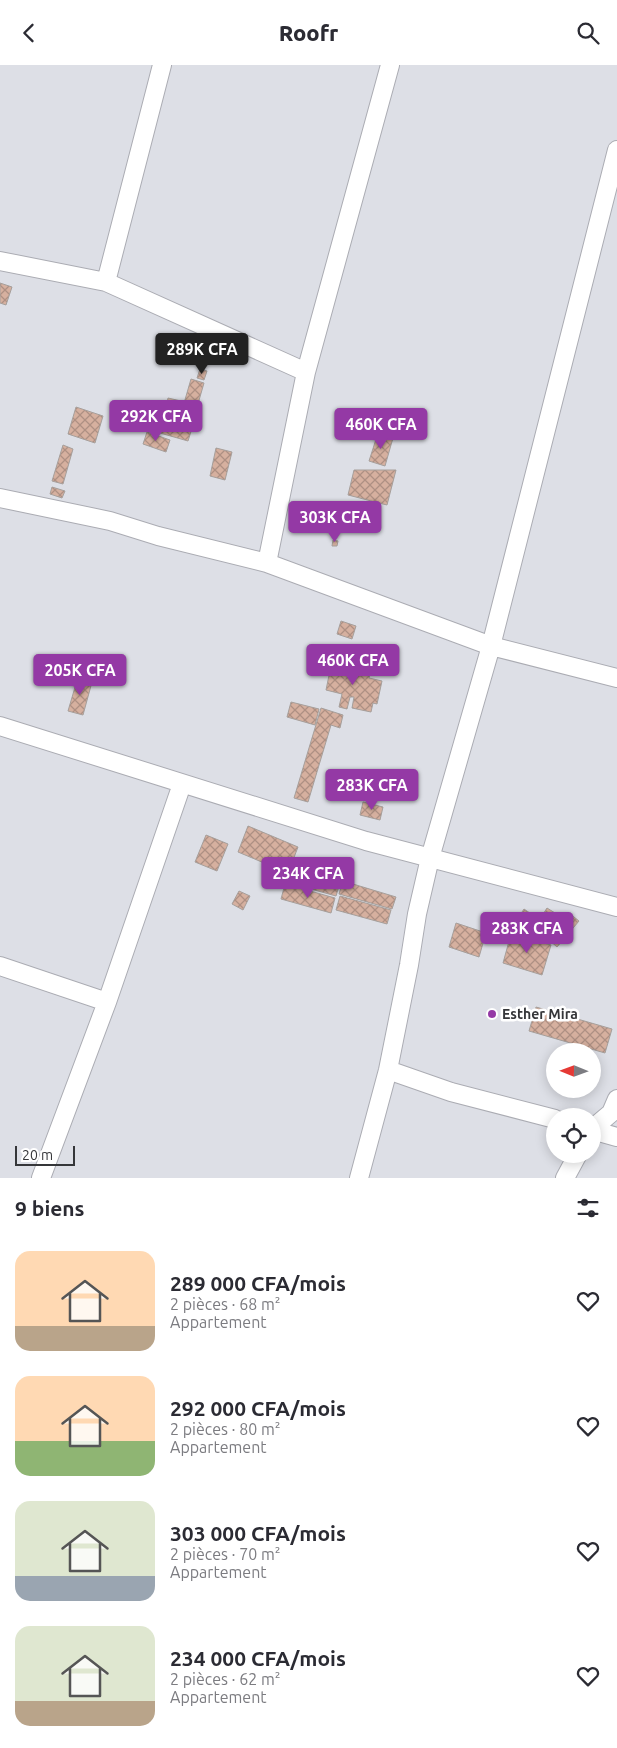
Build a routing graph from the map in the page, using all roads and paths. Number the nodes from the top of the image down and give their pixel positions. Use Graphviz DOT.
graph roads {
  1 [pos="162,65"];
  2 [pos="390,65"];
  3 [pos="617,150"];
  4 [pos="0,261"];
  5 [pos="106,282"];
  6 [pos="306,372"];
  7 [pos="0,498"];
  8 [pos="267,563"];
  9 [pos="491,646"];
  10 [pos="617,678"];
  11 [pos="0,727"];
  12 [pos="182,784"];
  13 [pos="430,858"];
  14 [pos="617,907"];
  15 [pos="0,966"];
  16 [pos="107,1002"];
  17 [pos="388,1070"];
  18 [pos="617,1099"];
  19 [pos="546,1117"];
  20 [pos="601,1121"];
  21 [pos="601,1132"];
  22 [pos="617,1137"];
  23 [pos="573,1163"];
  24 [pos="42,1178"];
  25 [pos="359,1178"];
  26 [pos="565,1178"];
  1 -- 5 [label="street"];
  2 -- 6 [label="street"];
  3 -- 9 [label="street"];
  4 -- 5 [label="street"];
  5 -- 6 [label="street"];
  6 -- 8 [label="street"];
  7 -- 8 [label="street"];
  8 -- 9 [label="street"];
  9 -- 10 [label="street"];
  9 -- 13 [label="street"];
  11 -- 12 [label="street"];
  12 -- 13 [label="street"];
  12 -- 16 [label="street"];
  13 -- 14 [label="street"];
  13 -- 17 [label="street"];
  15 -- 16 [label="street"];
  16 -- 24 [label="street"];
  17 -- 19 [label="street"];
  17 -- 25 [label="street"];
  18 -- 20 [label="street"];
  21 -- 22 [label="street"];
  23 -- 26 [label="street"];
}
